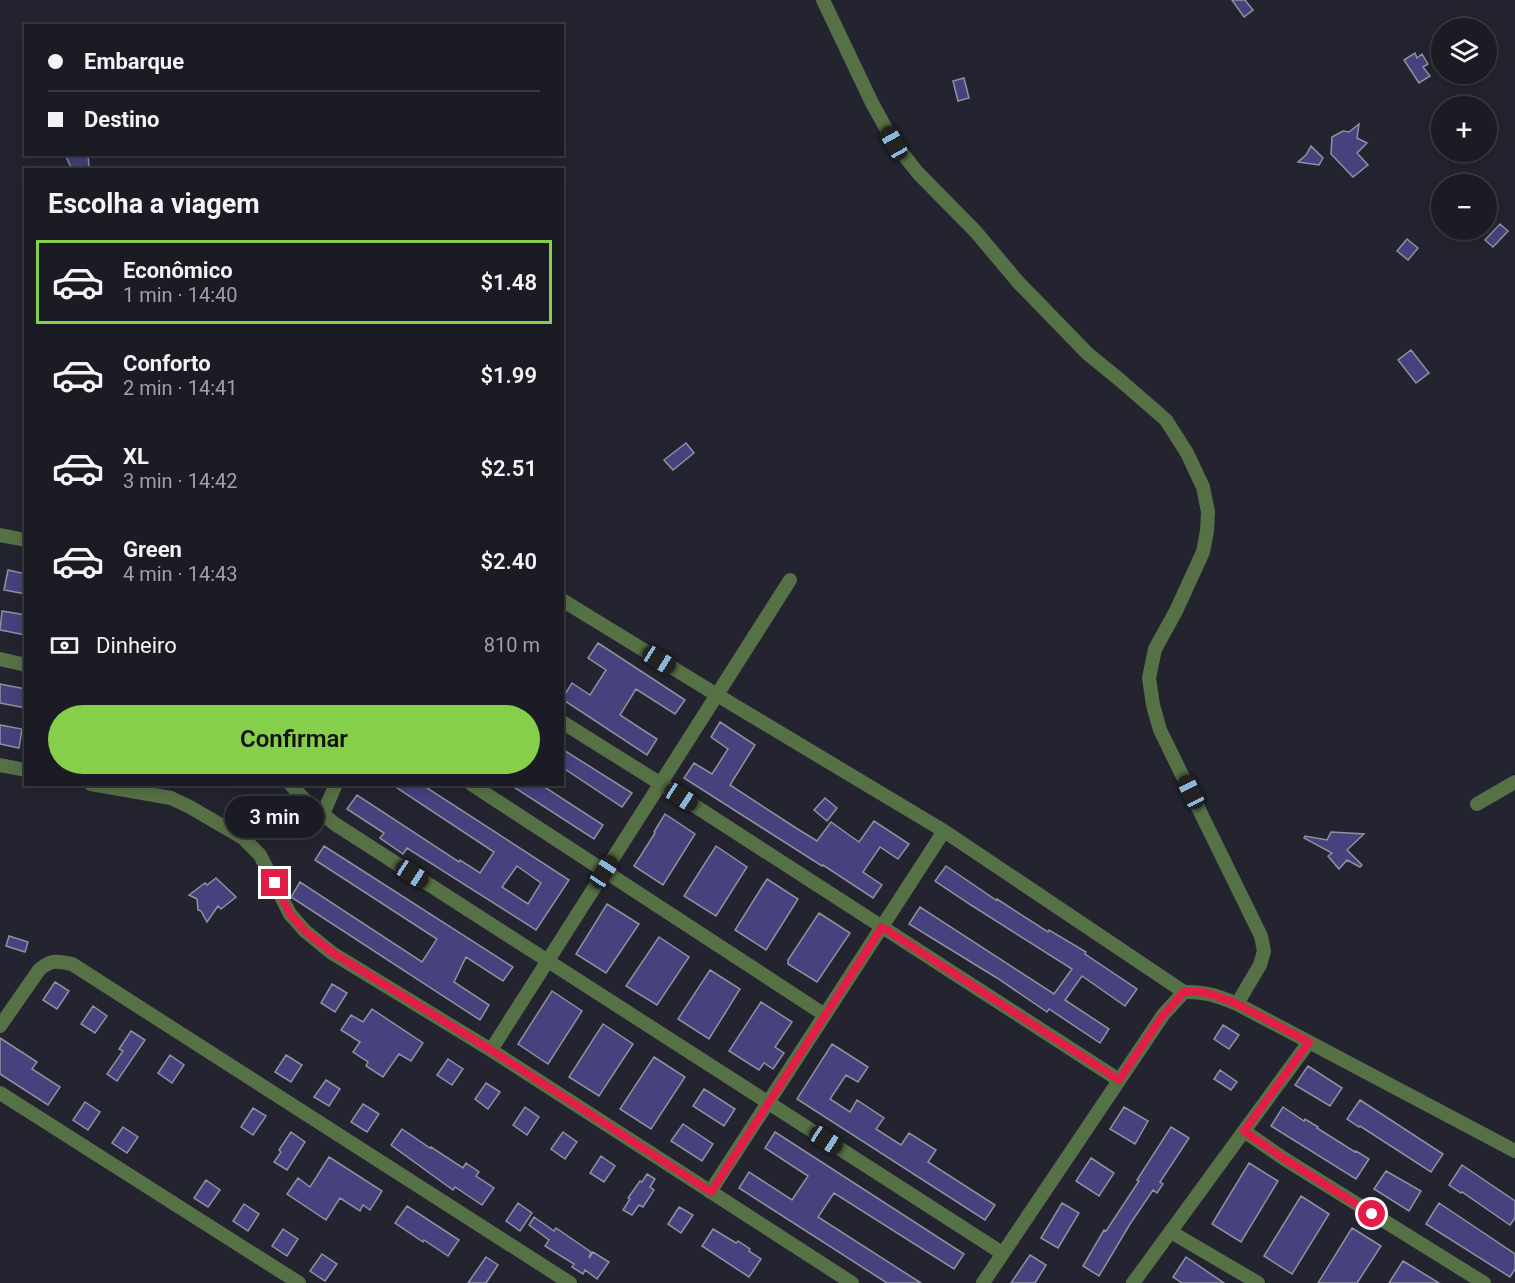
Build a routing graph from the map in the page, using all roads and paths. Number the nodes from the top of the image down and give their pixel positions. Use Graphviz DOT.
graph roads {
  1 [pos="823,0"];
  2 [pos="0,536"];
  3 [pos="24,540"];
  4 [pos="790,580"];
  5 [pos="564,601"];
  6 [pos="0,660"];
  7 [pos="24,665"];
  8 [pos="717,695"];
  9 [pos="564,723"];
  10 [pos="0,765"];
  11 [pos="24,770"];
  12 [pos="1515,782"];
  13 [pos="661,784"];
  14 [pos="102,786"];
  15 [pos="293,786"];
  16 [pos="335,786"];
  17 [pos="474,786"];
  18 [pos="1477,804"];
  19 [pos="323,814"];
  20 [pos="944,831"];
  21 [pos="604,872"];
  22 [pos="882,927"];
  23 [pos="548,961"];
  24 [pos="1184,992"];
  25 [pos="1237,1004"];
  26 [pos="825,1015"];
  27 [pos="0,1026"];
  28 [pos="1309,1042"];
  29 [pos="491,1050"];
  30 [pos="1119,1080"];
  31 [pos="0,1093"];
  32 [pos="768,1103"];
  33 [pos="1244,1131"];
  34 [pos="1515,1151"];
  35 [pos="711,1192"];
  36 [pos="1171,1232"];
  37 [pos="1002,1253"];
  38 [pos="299,1283"];
  39 [pos="570,1283"];
  40 [pos="852,1283"];
  41 [pos="983,1283"];
  42 [pos="1133,1283"];
  43 [pos="1258,1283"];
  44 [pos="1484,1283"];
  1 -- 25 [label="street"];
  2 -- 3 [label="street"];
  4 -- 8 [label="street"];
  5 -- 8 [label="street"];
  6 -- 7 [label="street"];
  8 -- 13 [label="street"];
  8 -- 20 [label="street"];
  9 -- 13 [label="street"];
  10 -- 11 [label="street"];
  12 -- 18 [label="street"];
  13 -- 21 [label="street"];
  13 -- 22 [label="street"];
  14 -- 29 [label="street"];
  15 -- 19 [label="street"];
  16 -- 19 [label="street"];
  17 -- 21 [label="street"];
  19 -- 23 [label="street"];
  20 -- 22 [label="street"];
  20 -- 24 [label="street"];
  21 -- 23 [label="street"];
  21 -- 26 [label="street"];
  22 -- 26 [label="street"];
  22 -- 30 [label="street"];
  23 -- 29 [label="street"];
  23 -- 32 [label="street"];
  24 -- 25 [label="street"];
  24 -- 30 [label="street"];
  25 -- 28 [label="street"];
  26 -- 32 [label="street"];
  27 -- 39 [label="street"];
  28 -- 33 [label="street"];
  28 -- 34 [label="street"];
  29 -- 35 [label="street"];
  30 -- 37 [label="street"];
  31 -- 38 [label="street"];
  32 -- 35 [label="street"];
  32 -- 37 [label="street"];
  33 -- 36 [label="street"];
  33 -- 44 [label="street"];
  35 -- 40 [label="street"];
  36 -- 42 [label="street"];
  36 -- 43 [label="street"];
  37 -- 41 [label="street"];
}
